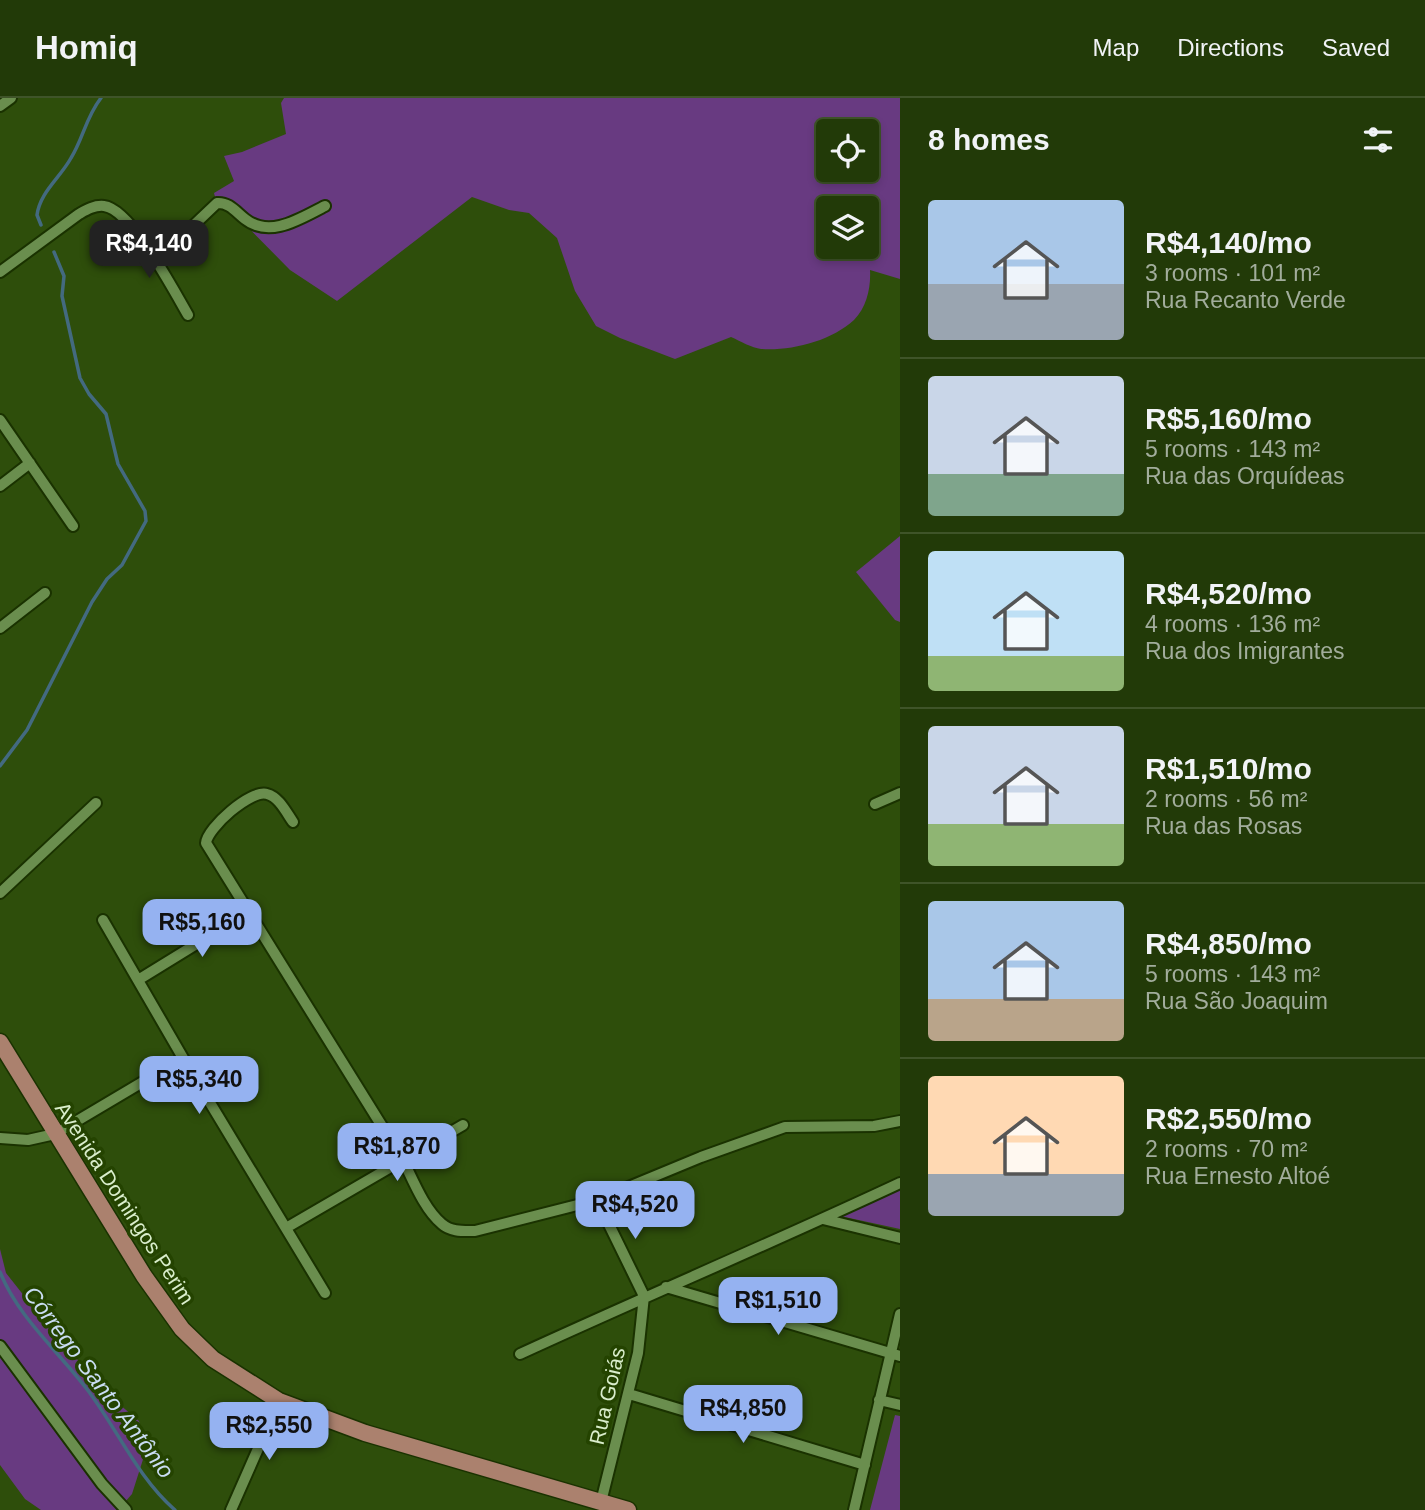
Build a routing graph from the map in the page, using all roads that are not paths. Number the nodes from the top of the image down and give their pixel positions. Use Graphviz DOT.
graph roads {
  1 [pos="11,98"];
  2 [pos="0,106"];
  3 [pos="325,206"];
  4 [pos="156,261"];
  5 [pos="0,272"];
  6 [pos="188,315"];
  7 [pos="0,420"];
  8 [pos="30,463"];
  9 [pos="0,486"];
  10 [pos="73,526"];
  11 [pos="45,593"];
  12 [pos="0,628"];
  13 [pos="900,793"];
  14 [pos="96,803"];
  15 [pos="875,804"];
  16 [pos="293,822"];
  17 [pos="0,893"];
  18 [pos="250,911"];
  19 [pos="103,920"];
  20 [pos="138,979"];
  21 [pos="0,1042"];
  22 [pos="183,1058"];
  23 [pos="900,1121"];
  24 [pos="463,1125"];
  25 [pos="55,1134"];
  26 [pos="0,1138"];
  27 [pos="402,1160"];
  28 [pos="900,1183"];
  29 [pos="597,1200"];
  30 [pos="823,1219"];
  31 [pos="286,1228"];
  32 [pos="900,1238"];
  33 [pos="666,1287"];
  34 [pos="326,1293"];
  35 [pos="644,1296"];
  36 [pos="900,1314"];
  37 [pos="0,1346"];
  38 [pos="520,1354"];
  39 [pos="895,1355"];
  40 [pos="629,1394"];
  41 [pos="900,1395"];
  42 [pos="279,1401"];
  43 [pos="883,1401"];
  44 [pos="900,1405"];
  45 [pos="865,1465"];
  46 [pos="601,1502"];
  47 [pos="126,1510"];
  48 [pos="231,1510"];
  49 [pos="628,1510"];
  50 [pos="854,1510"];
  1 -- 2 [label="street"];
  3 -- 4 [label="street"];
  4 -- 5 [label="street"];
  4 -- 6 [label="street"];
  7 -- 8 [label="street"];
  8 -- 9 [label="street"];
  8 -- 10 [label="street"];
  11 -- 12 [label="street"];
  13 -- 15 [label="street"];
  14 -- 17 [label="street"];
  16 -- 18 [label="street"];
  18 -- 20 [label="street"];
  18 -- 27 [label="street"];
  19 -- 20 [label="street"];
  20 -- 22 [label="street"];
  21 -- 25 [label="main road, Avenida Domingos Perim"];
  22 -- 25 [label="street"];
  22 -- 31 [label="street"];
  23 -- 29 [label="street"];
  24 -- 27 [label="street"];
  25 -- 26 [label="street"];
  25 -- 42 [label="main road, Avenida Domingos Perim"];
  27 -- 29 [label="street"];
  27 -- 31 [label="street"];
  28 -- 30 [label="street"];
  29 -- 35 [label="street"];
  30 -- 32 [label="street"];
  30 -- 33 [label="street"];
  31 -- 34 [label="street"];
  33 -- 35 [label="street"];
  33 -- 39 [label="street"];
  35 -- 38 [label="street"];
  35 -- 40 [label="street, Rua Goiás"];
  36 -- 39 [label="street"];
  37 -- 47 [label="street"];
  39 -- 43 [label="street"];
  40 -- 45 [label="street"];
  40 -- 46 [label="street, Rua Goiás"];
  41 -- 43 [label="street"];
  42 -- 46 [label="main road, Avenida Domingos Perim"];
  42 -- 48 [label="street"];
  43 -- 44 [label="street"];
  43 -- 45 [label="street"];
  45 -- 50 [label="street"];
  46 -- 49 [label="main road, Avenida Domingos Perim"];
}
